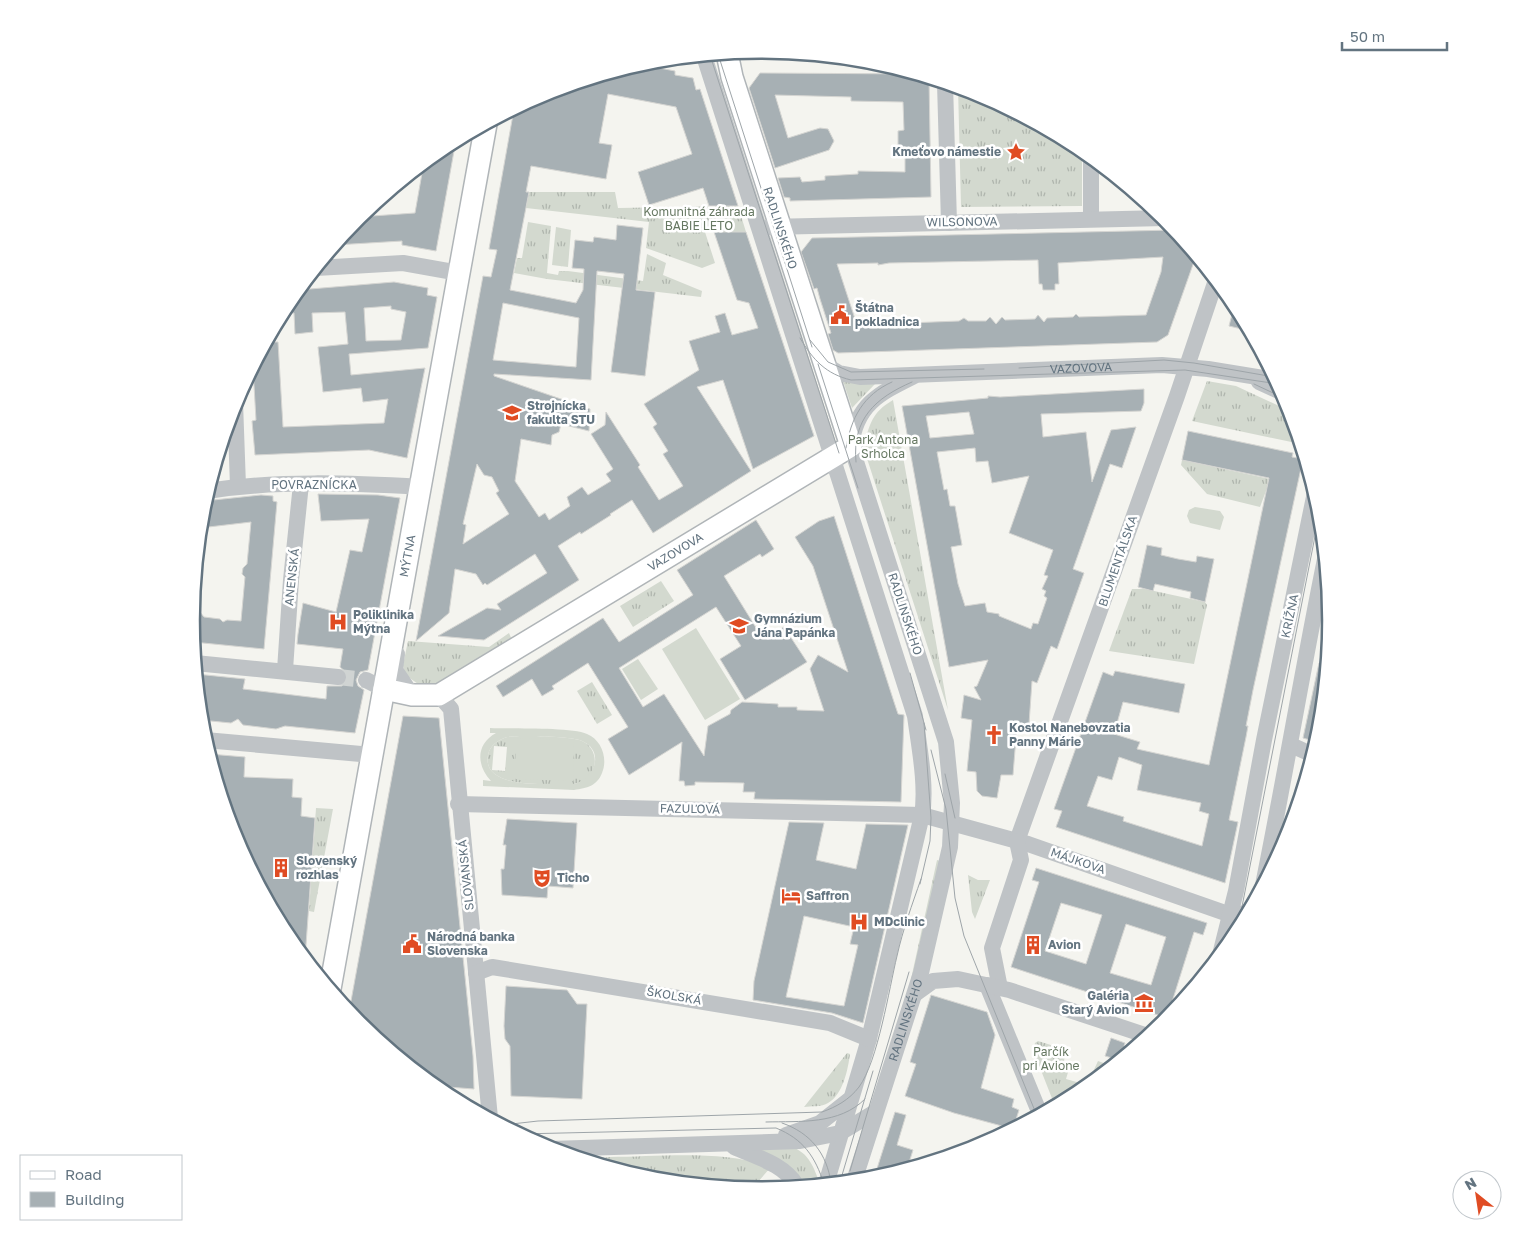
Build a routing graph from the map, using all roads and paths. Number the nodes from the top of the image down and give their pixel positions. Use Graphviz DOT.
graph roads {
  1 [pos="728,60"];
  2 [pos="706,62"];
  3 [pos="946,91"];
  4 [pos="485,132"];
  5 [pos="1092,167"];
  6 [pos="1153,218"];
  7 [pos="1091,220"];
  8 [pos="949,223"];
  9 [pos="769,227"];
  10 [pos="325,268"];
  11 [pos="459,273"];
  12 [pos="1213,288"];
  13 [pos="824,364"];
  14 [pos="1186,366"];
  15 [pos="914,376"];
  16 [pos="1248,376"];
  17 [pos="1267,379"];
  18 [pos="1271,387"];
  19 [pos="235,425"];
  20 [pos="851,446"];
  21 [pos="833,458"];
  22 [pos="302,484"];
  23 [pos="238,486"];
  24 [pos="422,487"];
  25 [pos="216,490"];
  26 [pos="1311,511"];
  27 [pos="1321,580"];
  28 [pos="400,595"];
  29 [pos="202,664"];
  30 [pos="285,670"];
  31 [pos="338,677"];
  32 [pos="375,685"];
  33 [pos="412,695"];
  34 [pos="439,695"];
  35 [pos="214,741"];
  36 [pos="1292,745"];
  37 [pos="1306,752"];
  38 [pos="372,756"];
  39 [pos="458,804"];
  40 [pos="922,815"];
  41 [pos="951,824"];
  42 [pos="1023,842"];
  43 [pos="1268,859"];
  44 [pos="1239,914"];
  45 [pos="476,973"];
  46 [pos="331,981"];
  47 [pos="994,986"];
  48 [pos="915,994"];
  49 [pos="1140,1033"];
  50 [pos="868,1039"];
  51 [pos="850,1100"];
  52 [pos="1038,1108"];
  53 [pos="489,1111"];
  54 [pos="875,1112"];
  55 [pos="840,1133"];
  56 [pos="730,1145"];
  57 [pos="574,1148"];
  58 [pos="857,1172"];
  59 [pos="828,1177"];
  60 [pos="791,1180"];
  1 -- 9 [label="main road, RADLINSKÉHO"];
  2 -- 9 [label="street, RADLINSKÉHO"];
  3 -- 8 [label="street"];
  4 -- 11 [label="main road, MÝTNA"];
  5 -- 7 [label="street"];
  6 -- 7 [label="street, WILSONOVA"];
  7 -- 8 [label="street, WILSONOVA"];
  8 -- 9 [label="street, WILSONOVA"];
  9 -- 13 [label="main road, RADLINSKÉHO"];
  9 -- 21 [label="street, RADLINSKÉHO"];
  10 -- 11 [label="street"];
  11 -- 24 [label="main road, MÝTNA"];
  12 -- 14 [label="street, BLUMENTÁLSKA"];
  13 -- 15 [label="street, VAZOVOVA"];
  13 -- 20 [label="main road, RADLINSKÉHO"];
  14 -- 15 [label="street, VAZOVOVA"];
  14 -- 16 [label="street, VAZOVOVA"];
  14 -- 42 [label="street, BLUMENTÁLSKA"];
  15 -- 20 [label="street, VAZOVOVA"];
  16 -- 17 [label="street, VAZOVOVA"];
  16 -- 18 [label="street, VAZOVOVA"];
  19 -- 23 [label="street"];
  20 -- 21 [label="main road, VAZOVOVA"];
  20 -- 41 [label="street, RADLINSKÉHO"];
  21 -- 34 [label="main road, VAZOVOVA"];
  21 -- 40 [label="street, RADLINSKÉHO"];
  22 -- 23 [label="street, POVRAZNÍCKA"];
  22 -- 24 [label="street, POVRAZNÍCKA"];
  22 -- 30 [label="street, ANENSKÁ"];
  23 -- 25 [label="street, POVRAZNÍCKA"];
  24 -- 28 [label="main road, MÝTNA"];
  26 -- 44 [label="street, KRÍŽNA"];
  27 -- 36 [label="street, KRÍŽNA"];
  28 -- 32 [label="main road, MÝTNA"];
  28 -- 33 [label="street"];
  29 -- 30 [label="street"];
  30 -- 31 [label="street"];
  32 -- 33 [label="main road"];
  32 -- 38 [label="main road, MÝTNA"];
  33 -- 34 [label="main road"];
  34 -- 39 [label="street, SLOVANSKÁ"];
  35 -- 38 [label="street"];
  36 -- 37 [label="street"];
  36 -- 43 [label="street, KRÍŽNA"];
  38 -- 46 [label="main road, MÝTNA"];
  39 -- 40 [label="street, FAZUĽOVÁ"];
  39 -- 45 [label="street, SLOVANSKÁ"];
  40 -- 41 [label="street, MÁJKOVA"];
  40 -- 50 [label="street, RADLINSKÉHO"];
  41 -- 42 [label="street, MÁJKOVA"];
  41 -- 48 [label="street, RADLINSKÉHO"];
  42 -- 44 [label="street, MÁJKOVA"];
  42 -- 47 [label="street"];
  45 -- 50 [label="street, ŠKOLSKÁ"];
  45 -- 53 [label="street, SLOVANSKÁ"];
  47 -- 48 [label="street"];
  47 -- 49 [label="street"];
  47 -- 52 [label="street"];
  48 -- 54 [label="street, RADLINSKÉHO"];
  50 -- 51 [label="street, RADLINSKÉHO"];
  51 -- 55 [label="street, RADLINSKÉHO"];
  51 -- 56 [label="street"];
  54 -- 55 [label="street"];
  54 -- 58 [label="street, RADLINSKÉHO"];
  55 -- 56 [label="street"];
  55 -- 59 [label="street, RADLINSKÉHO"];
  56 -- 57 [label="street"];
  56 -- 60 [label="street"];
}
